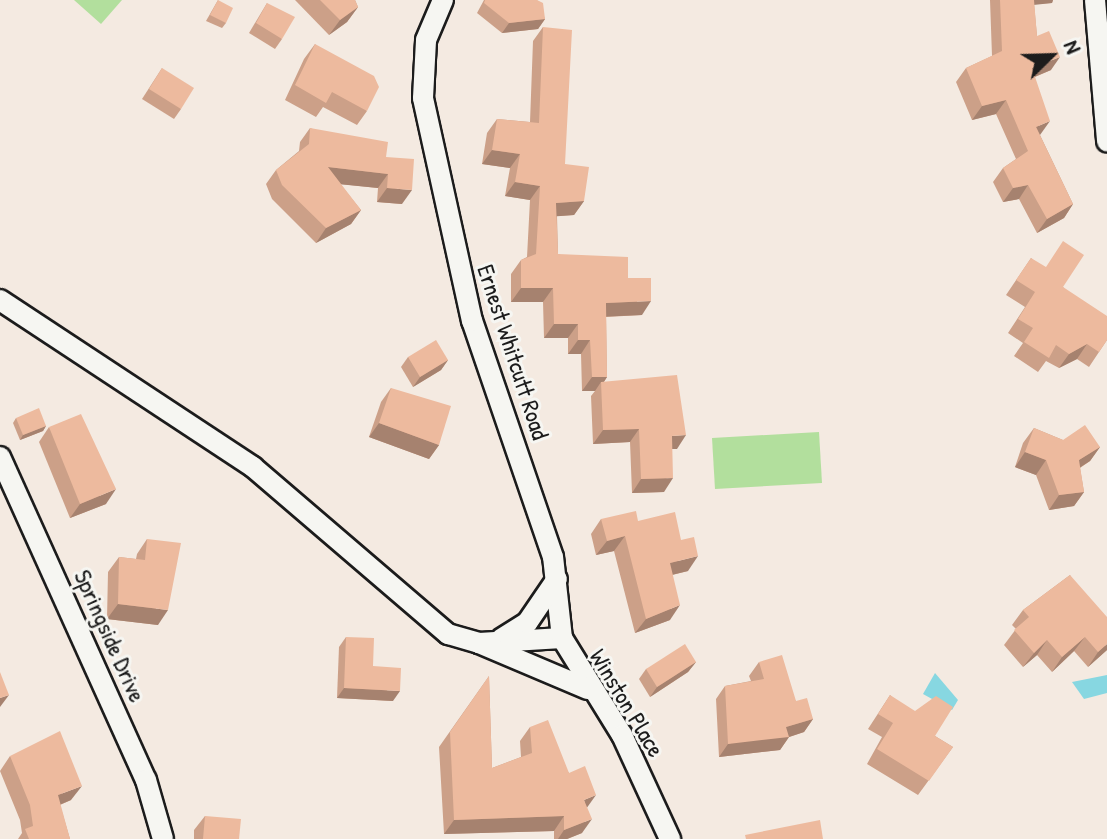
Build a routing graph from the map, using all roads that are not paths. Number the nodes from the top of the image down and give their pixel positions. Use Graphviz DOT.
graph roads {
  1 [pos="443,0"];
  2 [pos="1095,0"];
  3 [pos="1107,141"];
  4 [pos="0,300"];
  5 [pos="0,457"];
  6 [pos="558,577"];
  7 [pos="562,638"];
  8 [pos="486,643"];
  9 [pos="588,689"];
  10 [pos="163,839"];
  11 [pos="670,839"];
  1 -- 6 [label="street, Ernest Whitcutt Road"];
  2 -- 3 [label="street"];
  4 -- 8 [label="street"];
  5 -- 10 [label="street, Springside Drive"];
  6 -- 7 [label="street, Ernest Whitcutt Road"];
  6 -- 8 [label="street"];
  7 -- 8 [label="street"];
  7 -- 9 [label="street, Winston Place"];
  8 -- 9 [label="street"];
  9 -- 11 [label="street, Winston Place"];
}
